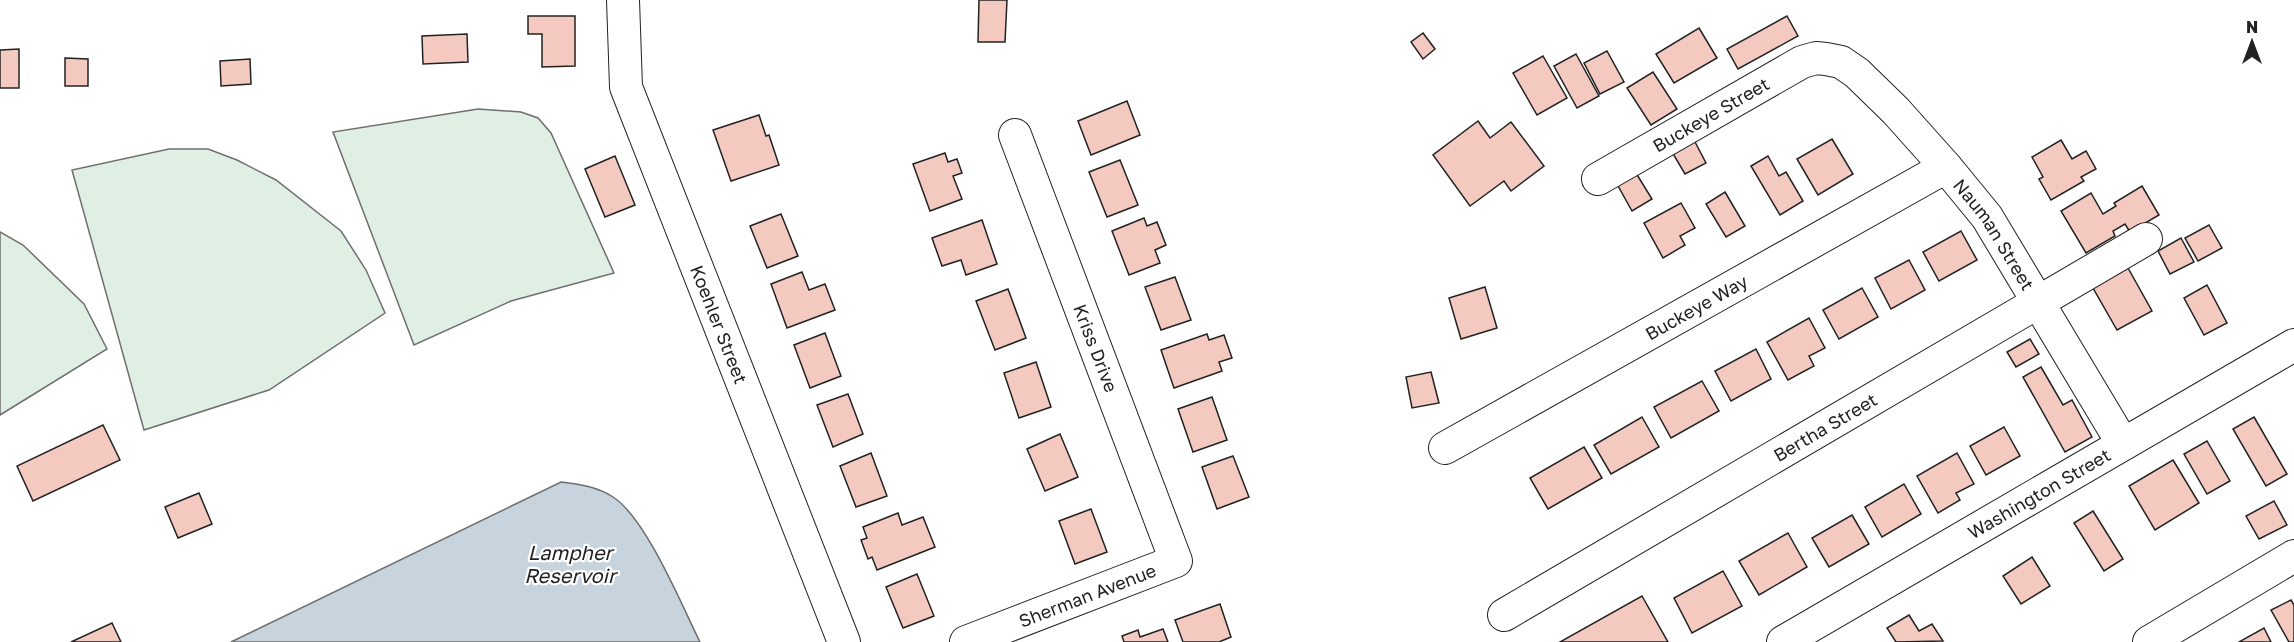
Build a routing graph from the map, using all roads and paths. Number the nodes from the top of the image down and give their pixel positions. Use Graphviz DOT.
graph roads {
  1 [pos="623,0"];
  2 [pos="1826,59"];
  3 [pos="1015,135"];
  4 [pos="1946,167"];
  5 [pos="1598,178"];
  6 [pos="2145,239"];
  7 [pos="2037,303"];
  8 [pos="2294,345"];
  9 [pos="2123,444"];
  10 [pos="1445,448"];
  11 [pos="2294,556"];
  12 [pos="1176,561"];
  13 [pos="1504,615"];
  14 [pos="844,642"];
  15 [pos="966,642"];
  16 [pos="1783,642"];
  17 [pos="2149,642"];
  1 -- 14 [label="street, Koehler Street"];
  2 -- 4 [label="street, Nauman Street"];
  2 -- 5 [label="street, Buckeye Street"];
  3 -- 12 [label="street, Kriss Drive"];
  4 -- 7 [label="street, Nauman Street"];
  4 -- 10 [label="street, Buckeye Way"];
  6 -- 7 [label="street, Bertha Street"];
  7 -- 9 [label="street, Nauman Street"];
  7 -- 13 [label="street, Bertha Street"];
  8 -- 9 [label="street, Washington Street"];
  9 -- 16 [label="street, Washington Street"];
  11 -- 17 [label="street"];
  12 -- 15 [label="street, Sherman Avenue"];
}
